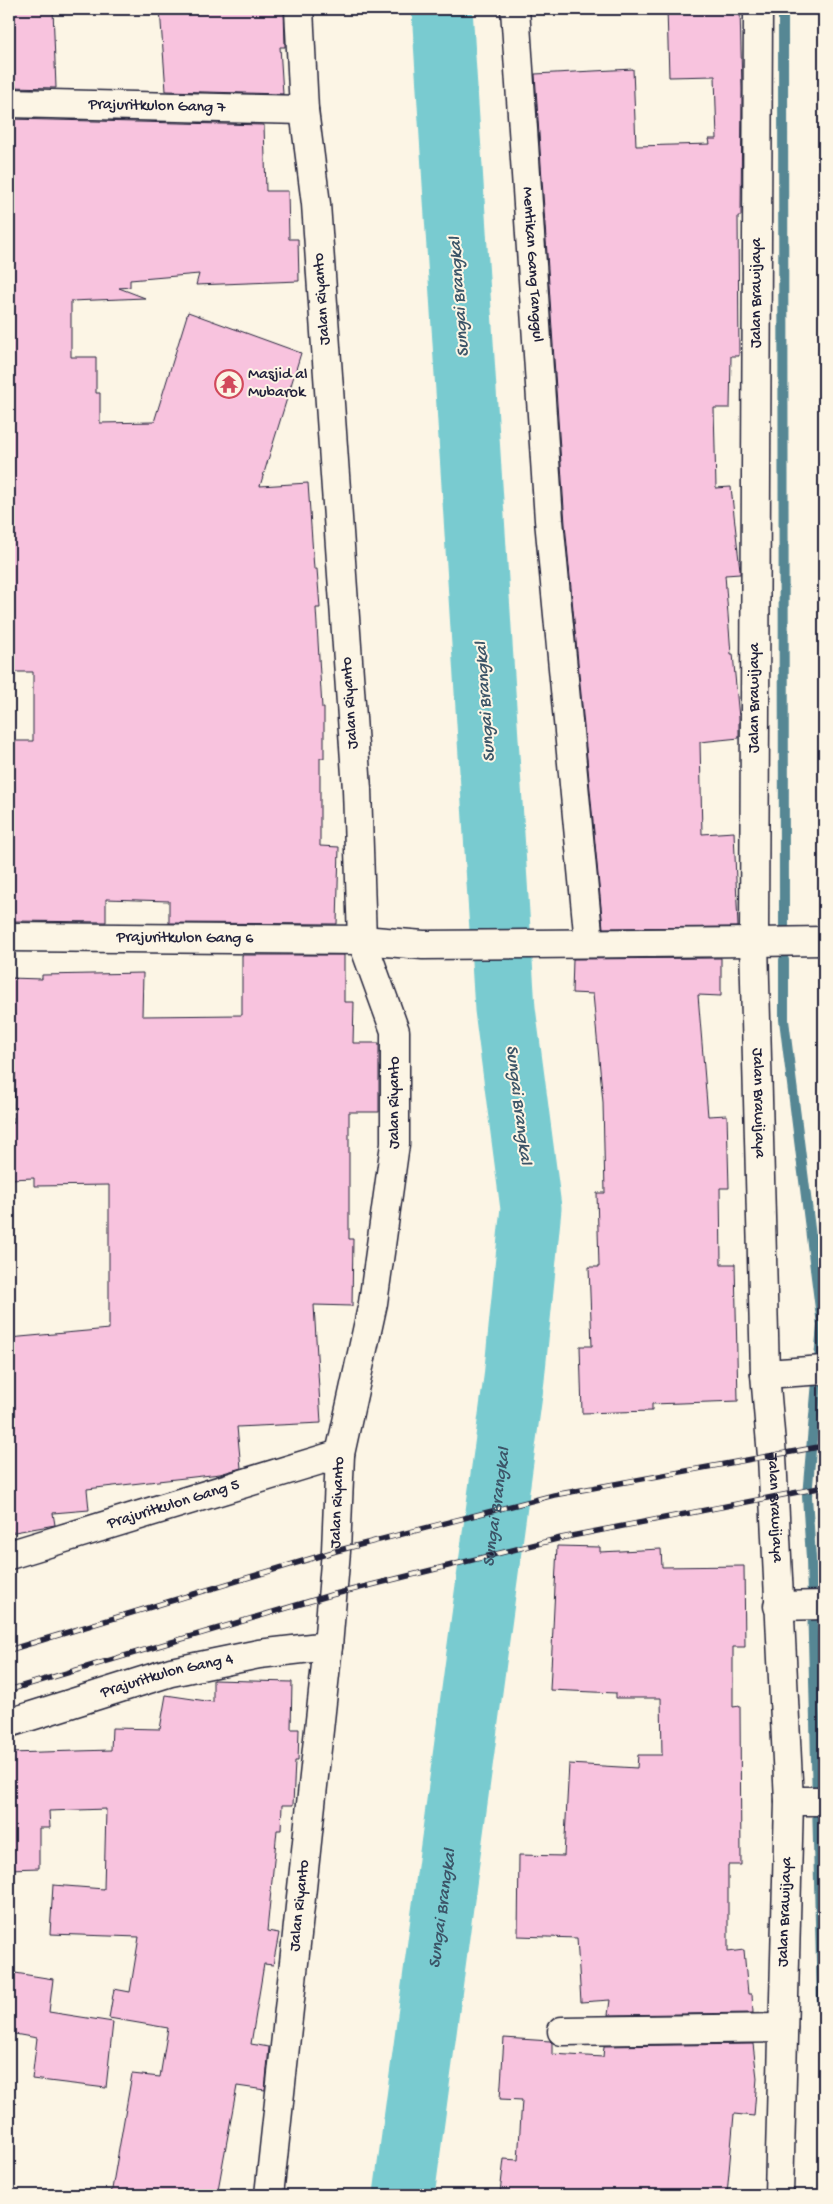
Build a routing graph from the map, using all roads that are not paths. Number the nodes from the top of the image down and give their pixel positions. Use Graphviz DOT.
graph roads {
  1 [pos="299,9"];
  2 [pos="515,9"];
  3 [pos="758,9"];
  4 [pos="9,103"];
  5 [pos="304,110"];
  6 [pos="9,937"];
  7 [pos="362,940"];
  8 [pos="818,941"];
  9 [pos="754,942"];
  10 [pos="576,944"];
  11 [pos="813,1371"];
  12 [pos="765,1374"];
  13 [pos="340,1454"];
  14 [pos="9,1555"];
  15 [pos="801,1606"];
  16 [pos="328,1646"];
  17 [pos="9,1723"];
  18 [pos="809,1801"];
  19 [pos="783,2028"];
  20 [pos="562,2032"];
  21 [pos="269,2195"];
  22 [pos="779,2195"];
  1 -- 5 [label="street, Jalan Riyanto"];
  2 -- 10 [label="street, Mentikan Gang Tanggul"];
  3 -- 9 [label="street, Jalan Brawijaya"];
  4 -- 5 [label="street, Prajuritkulon Gang 7"];
  5 -- 7 [label="street, Jalan Riyanto"];
  6 -- 7 [label="street, Prajuritkulon Gang 6"];
  7 -- 10 [label="street, Prajuritkulon Gang 6"];
  7 -- 13 [label="street, Jalan Riyanto"];
  8 -- 9 [label="street, Prajuritkulon Gang 6"];
  9 -- 10 [label="street, Prajuritkulon Gang 6"];
  9 -- 12 [label="street, Jalan Brawijaya"];
  11 -- 12 [label="street"];
  12 -- 15 [label="street, Jalan Brawijaya"];
  13 -- 14 [label="street, Prajuritkulon Gang 5"];
  13 -- 16 [label="street, Jalan Riyanto"];
  15 -- 18 [label="street, Jalan Brawijaya"];
  16 -- 17 [label="street, Prajuritkulon Gang 4"];
  16 -- 21 [label="street, Jalan Riyanto"];
  18 -- 19 [label="street, Jalan Brawijaya"];
  19 -- 20 [label="street"];
  19 -- 22 [label="street, Jalan Brawijaya"];
}
